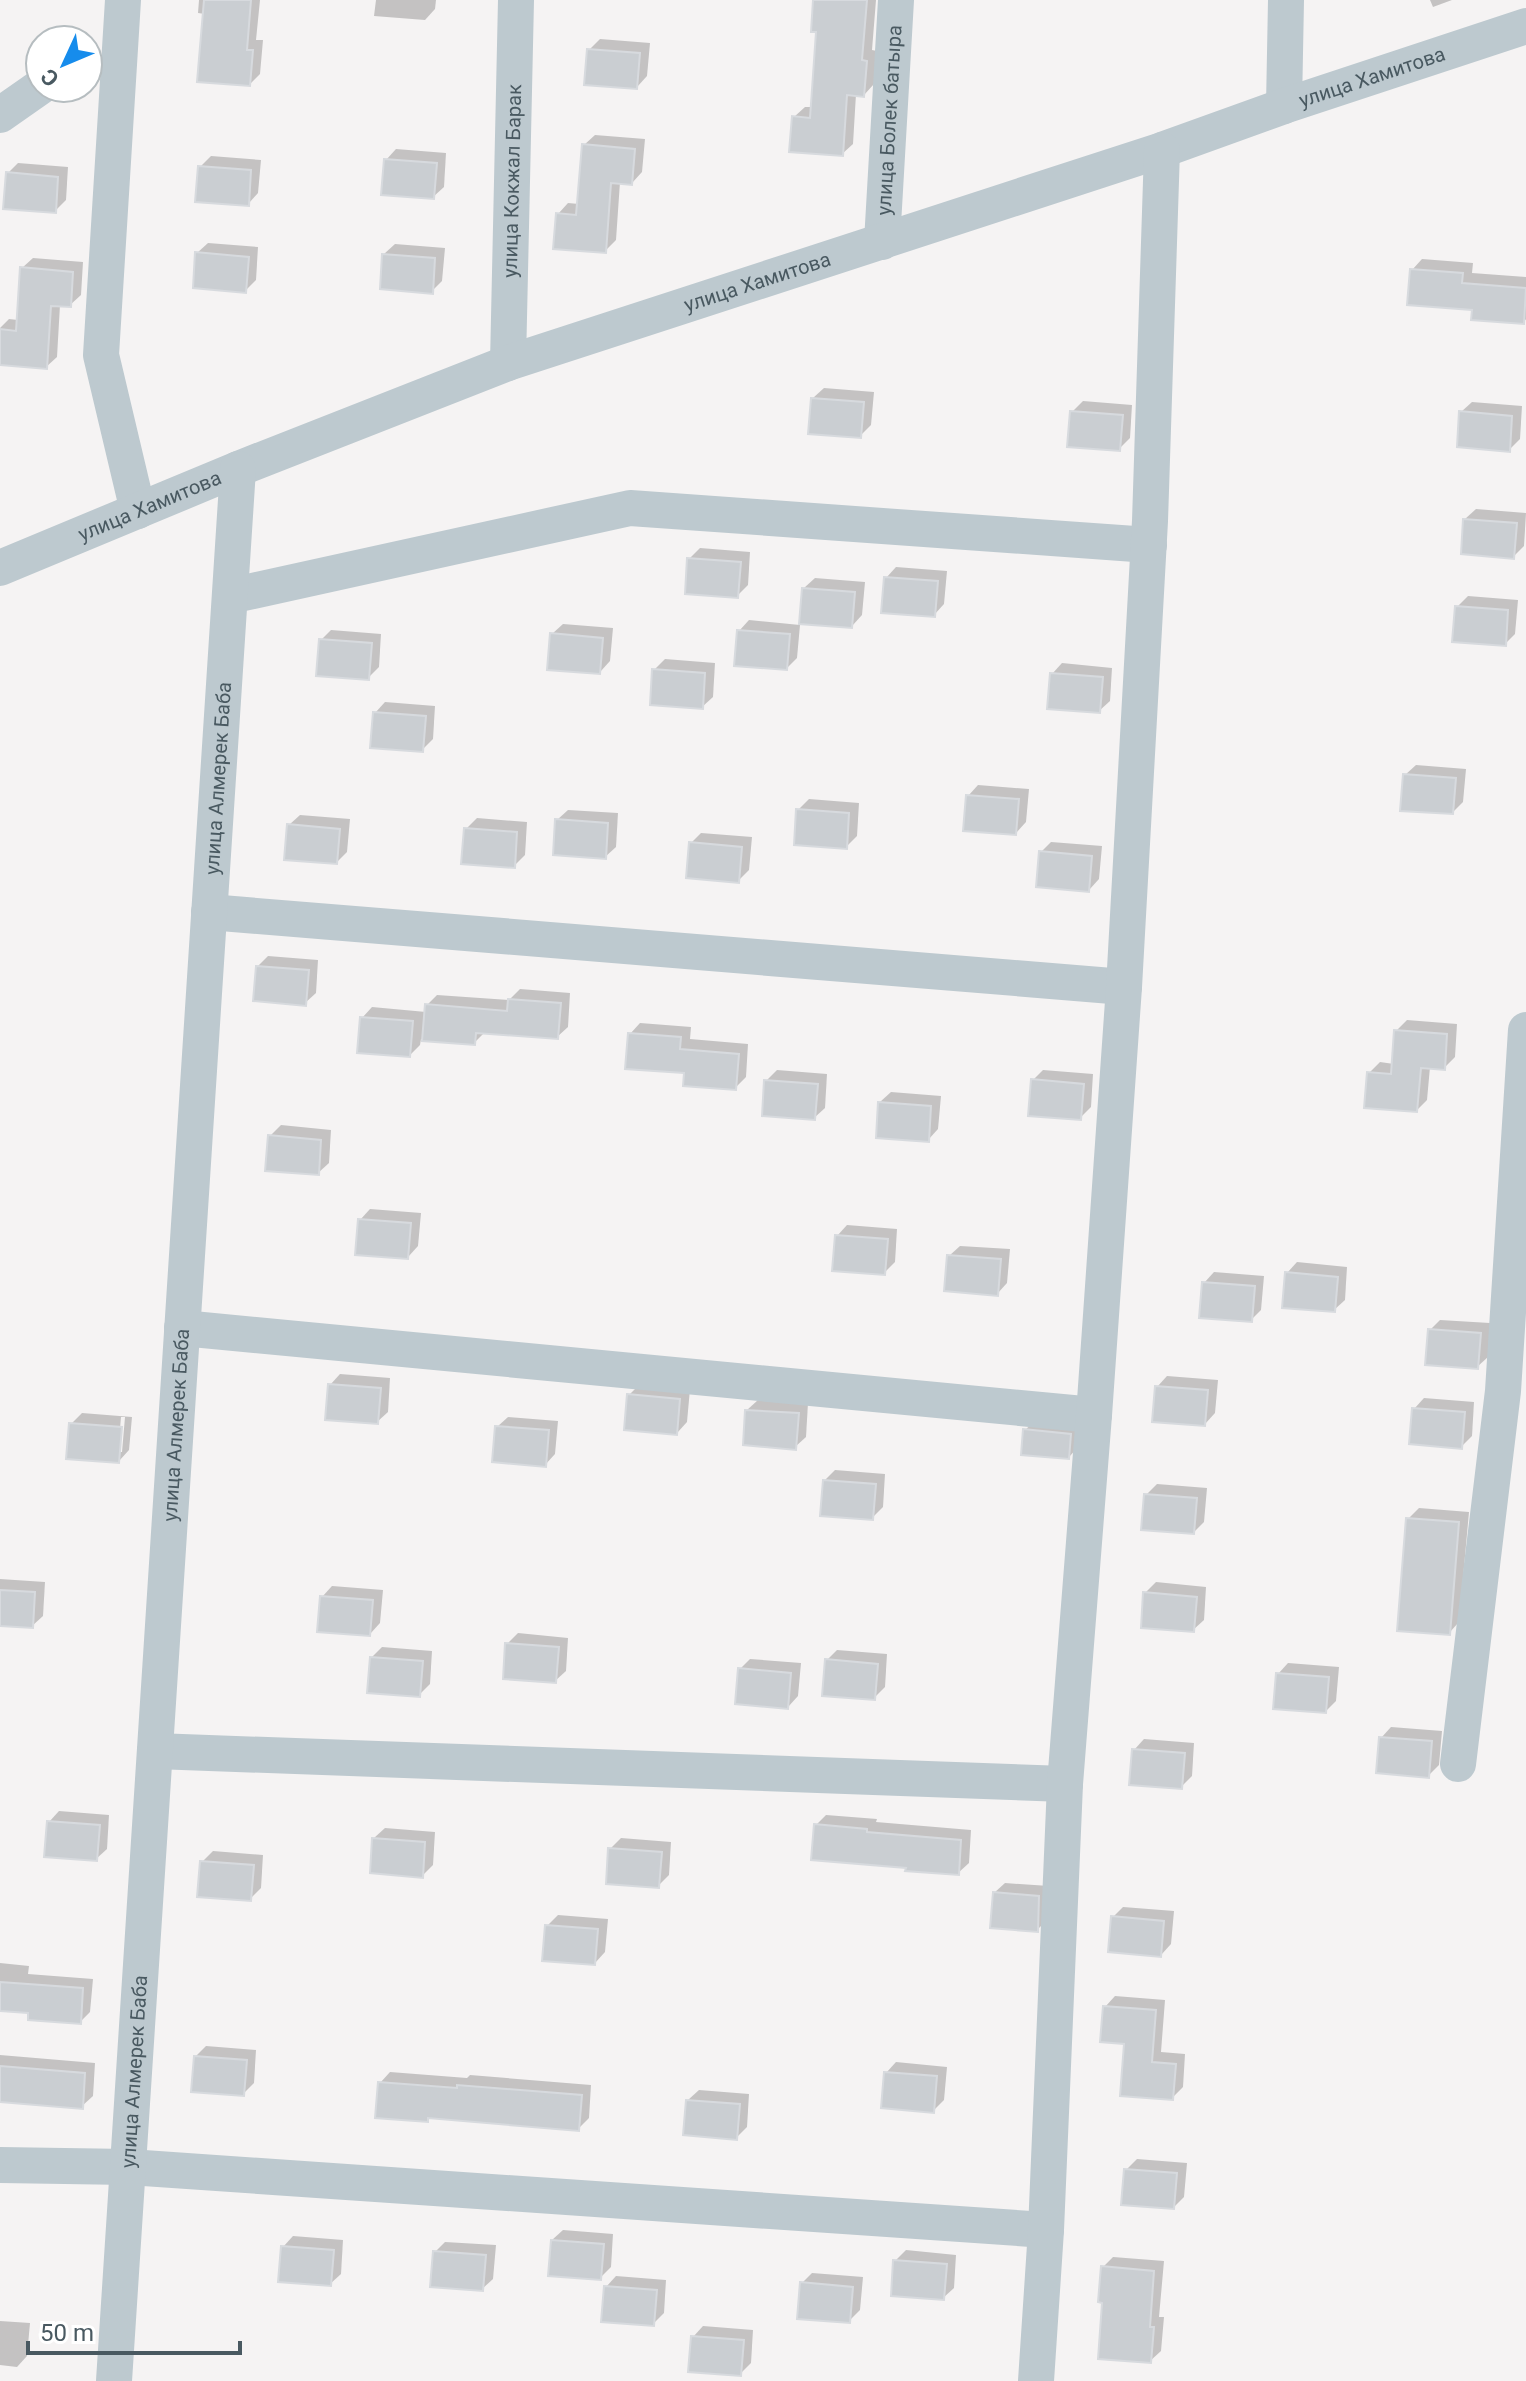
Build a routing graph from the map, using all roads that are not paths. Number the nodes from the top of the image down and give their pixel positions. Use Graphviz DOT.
graph roads {
  1 [pos="123,0"];
  2 [pos="516,0"];
  3 [pos="896,0"];
  4 [pos="1286,0"];
  5 [pos="1526,26"];
  6 [pos="104,52"];
  7 [pos="24,98"];
  8 [pos="103,104"];
  9 [pos="1284,106"];
  10 [pos="0,115"];
  11 [pos="1162,150"];
  12 [pos="882,242"];
  13 [pos="508,363"];
  14 [pos="238,469"];
  15 [pos="138,511"];
  16 [pos="1149,545"];
  17 [pos="0,568"];
  18 [pos="230,596"];
  19 [pos="209,912"];
  20 [pos="1124,987"];
  21 [pos="1526,1030"];
  22 [pos="182,1328"];
  23 [pos="1094,1415"];
  24 [pos="155,1751"];
  25 [pos="1458,1764"];
  26 [pos="1065,1784"];
  27 [pos="0,2165"];
  28 [pos="129,2167"];
  29 [pos="1046,2230"];
  30 [pos="114,2381"];
  31 [pos="1036,2381"];
  1 -- 6 [label="street"];
  2 -- 13 [label="street, улица Кокжал Барак"];
  3 -- 12 [label="street, улица Болек батыра"];
  4 -- 9 [label="street"];
  5 -- 9 [label="street, улица Хамитова"];
  7 -- 10 [label="street"];
  8 -- 15 [label="street"];
  9 -- 11 [label="street, улица Хамитова"];
  11 -- 12 [label="street, улица Хамитова"];
  11 -- 16 [label="street"];
  12 -- 13 [label="street, улица Хамитова"];
  13 -- 14 [label="street, улица Хамитова"];
  14 -- 15 [label="street, улица Хамитова"];
  14 -- 18 [label="street, улица Алмерек Баба"];
  15 -- 17 [label="street, улица Хамитова"];
  16 -- 18 [label="street"];
  16 -- 20 [label="street"];
  18 -- 19 [label="street, улица Алмерек Баба"];
  19 -- 20 [label="street"];
  19 -- 22 [label="street, улица Алмерек Баба"];
  20 -- 23 [label="street"];
  21 -- 25 [label="street"];
  22 -- 23 [label="street"];
  22 -- 24 [label="street, улица Алмерек Баба"];
  23 -- 26 [label="street"];
  24 -- 26 [label="street"];
  24 -- 28 [label="street, улица Алмерек Баба"];
  26 -- 29 [label="street"];
  27 -- 28 [label="street"];
  28 -- 29 [label="street"];
  28 -- 30 [label="street, улица Алмерек Баба"];
  29 -- 31 [label="street"];
}
